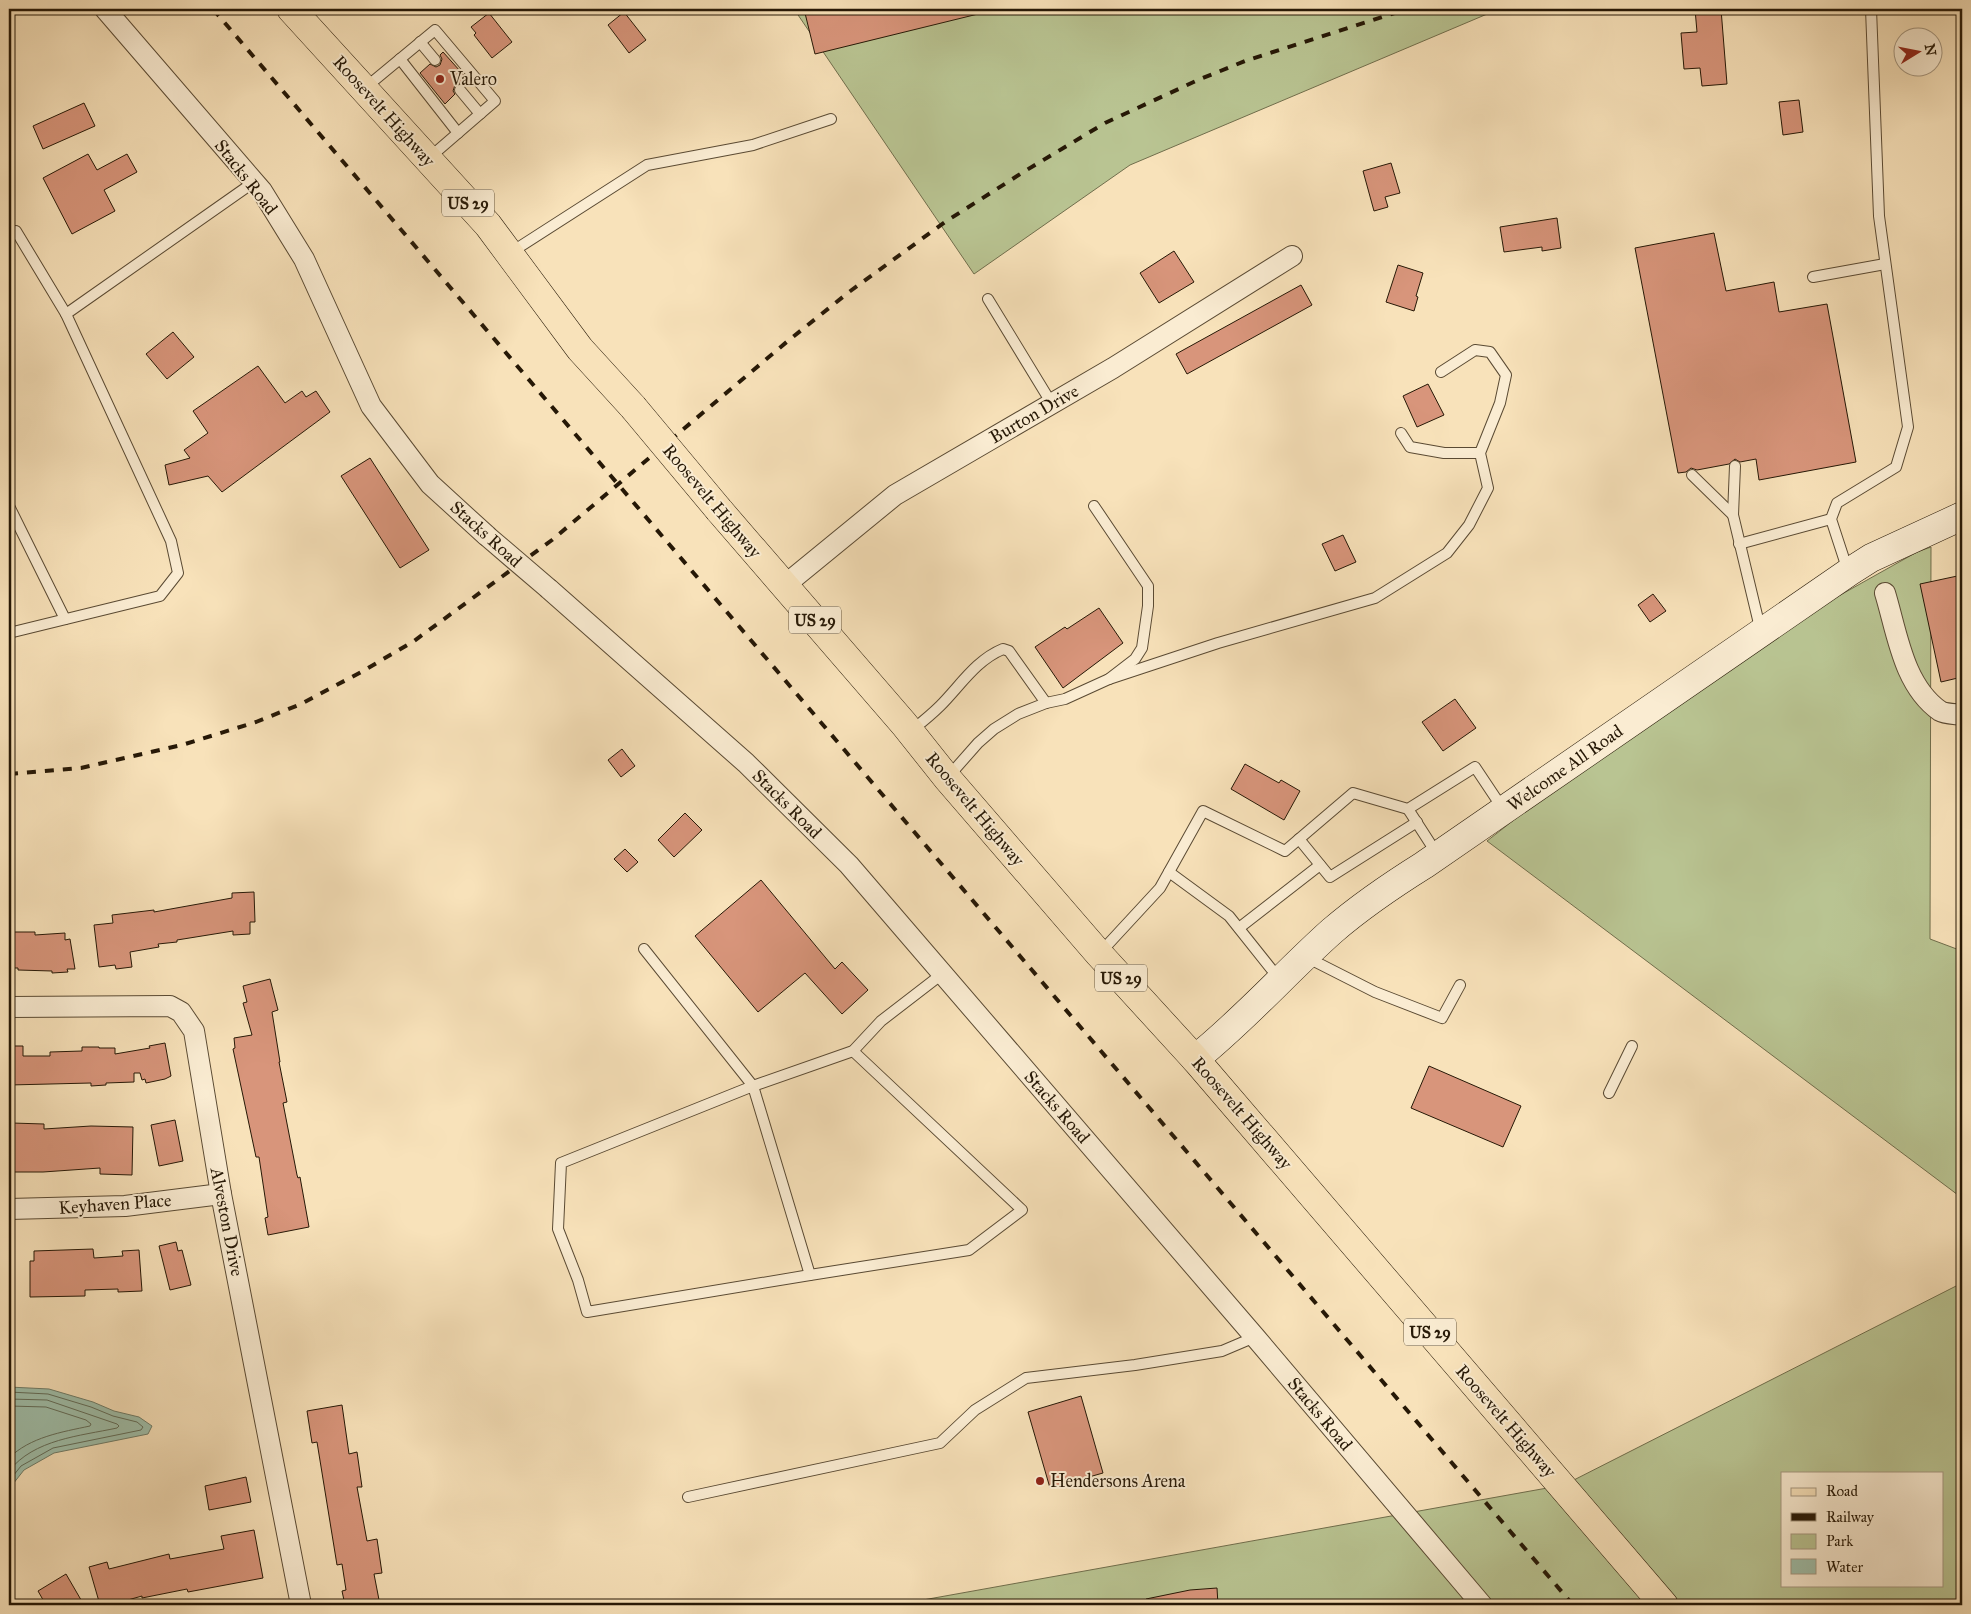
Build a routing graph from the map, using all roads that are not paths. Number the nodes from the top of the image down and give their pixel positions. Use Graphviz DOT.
graph roads {
  1 [pos="105,9"];
  2 [pos="291,9"];
  3 [pos="1872,9"];
  4 [pos="420,42"];
  5 [pos="400,59"];
  6 [pos="435,60"];
  7 [pos="364,89"];
  8 [pos="460,90"];
  9 [pos="480,114"];
  10 [pos="831,119"];
  11 [pos="458,133"];
  12 [pos="428,159"];
  13 [pos="254,182"];
  14 [pos="9,235"];
  15 [pos="510,254"];
  16 [pos="1292,256"];
  17 [pos="1885,264"];
  18 [pos="1813,277"];
  19 [pos="988,299"];
  20 [pos="66,314"];
  21 [pos="1441,372"];
  22 [pos="1052,404"];
  23 [pos="1401,433"];
  24 [pos="1480,453"];
  25 [pos="1735,466"];
  26 [pos="1692,475"];
  27 [pos="9,506"];
  28 [pos="1094,506"];
  29 [pos="1733,515"];
  30 [pos="1962,516"];
  31 [pos="1831,519"];
  32 [pos="1740,544"];
  33 [pos="1849,572"];
  34 [pos="785,585"];
  35 [pos="1885,593"];
  36 [pos="65,619"];
  37 [pos="1761,632"];
  38 [pos="9,633"];
  39 [pos="1109,679"];
  40 [pos="1046,703"];
  41 [pos="1962,715"];
  42 [pos="910,732"];
  43 [pos="947,778"];
  44 [pos="1408,809"];
  45 [pos="1504,810"];
  46 [pos="1417,822"];
  47 [pos="1299,839"];
  48 [pos="1438,855"];
  49 [pos="1320,865"];
  50 [pos="1169,872"];
  51 [pos="1239,928"];
  52 [pos="644,950"];
  53 [pos="1099,954"];
  54 [pos="1305,957"];
  55 [pos="942,974"];
  56 [pos="1280,981"];
  57 [pos="1460,985"];
  58 [pos="9,1006"];
  59 [pos="1632,1046"];
  60 [pos="853,1051"];
  61 [pos="1195,1059"];
  62 [pos="753,1086"];
  63 [pos="1609,1093"];
  64 [pos="221,1194"];
  65 [pos="9,1209"];
  66 [pos="810,1275"];
  67 [pos="1255,1337"];
  68 [pos="688,1497"];
  69 [pos="301,1605"];
  70 [pos="1482,1605"];
  71 [pos="1664,1605"];
  1 -- 13 [label="street, Stacks Road"];
  2 -- 7 [label="main road, Roosevelt Highway / US 29"];
  3 -- 17 [label="lane"];
  4 -- 5 [label="lane"];
  4 -- 6 [label="lane"];
  4 -- 9 [label="lane"];
  5 -- 7 [label="lane"];
  5 -- 11 [label="lane"];
  7 -- 12 [label="main road, Roosevelt Highway / US 29"];
  8 -- 9 [label="lane"];
  9 -- 11 [label="lane"];
  10 -- 15 [label="lane"];
  11 -- 12 [label="lane"];
  12 -- 15 [label="main road, Roosevelt Highway / US 29"];
  13 -- 20 [label="lane"];
  13 -- 55 [label="street, Stacks Road, bridge"];
  14 -- 20 [label="lane"];
  15 -- 34 [label="main road, Roosevelt Highway / US 29, bridge"];
  16 -- 22 [label="street, Burton Drive"];
  17 -- 18 [label="lane"];
  17 -- 31 [label="lane"];
  19 -- 22 [label="lane"];
  20 -- 36 [label="lane"];
  21 -- 24 [label="lane"];
  22 -- 34 [label="street, Burton Drive"];
  23 -- 24 [label="lane"];
  24 -- 39 [label="lane"];
  25 -- 29 [label="lane"];
  26 -- 29 [label="lane"];
  27 -- 36 [label="lane"];
  28 -- 39 [label="lane"];
  29 -- 32 [label="lane"];
  30 -- 33 [label="street, Welcome All Road"];
  31 -- 32 [label="lane"];
  31 -- 33 [label="lane"];
  32 -- 37 [label="lane"];
  33 -- 37 [label="street, Welcome All Road"];
  34 -- 42 [label="main road, Roosevelt Highway / US 29"];
  35 -- 41 [label="street"];
  36 -- 38 [label="lane"];
  37 -- 45 [label="street, Welcome All Road"];
  39 -- 40 [label="lane"];
  40 -- 42 [label="lane"];
  40 -- 43 [label="lane"];
  42 -- 43 [label="main road, Roosevelt Highway / US 29"];
  43 -- 53 [label="main road, Roosevelt Highway / US 29"];
  44 -- 45 [label="lane"];
  44 -- 46 [label="lane"];
  44 -- 47 [label="lane"];
  45 -- 48 [label="street, Welcome All Road"];
  46 -- 48 [label="lane"];
  46 -- 49 [label="lane"];
  47 -- 49 [label="lane"];
  47 -- 50 [label="lane"];
  48 -- 54 [label="street, Welcome All Road"];
  49 -- 51 [label="lane"];
  50 -- 51 [label="lane"];
  50 -- 53 [label="lane"];
  51 -- 56 [label="lane"];
  52 -- 62 [label="lane"];
  53 -- 61 [label="main road, Roosevelt Highway / US 29"];
  54 -- 56 [label="street, Welcome All Road"];
  54 -- 57 [label="lane"];
  55 -- 60 [label="lane"];
  55 -- 67 [label="street, Stacks Road"];
  56 -- 61 [label="street, Welcome All Road"];
  58 -- 64 [label="street, Alveston Drive"];
  59 -- 63 [label="lane"];
  60 -- 62 [label="lane"];
  60 -- 66 [label="lane"];
  61 -- 71 [label="main road, Roosevelt Highway / US 29"];
  62 -- 66 [label="lane"];
  62 -- 66 [label="lane"];
  64 -- 65 [label="street, Keyhaven Place"];
  64 -- 69 [label="street, Alveston Drive"];
  67 -- 68 [label="lane"];
  67 -- 70 [label="street, Stacks Road"];
}
